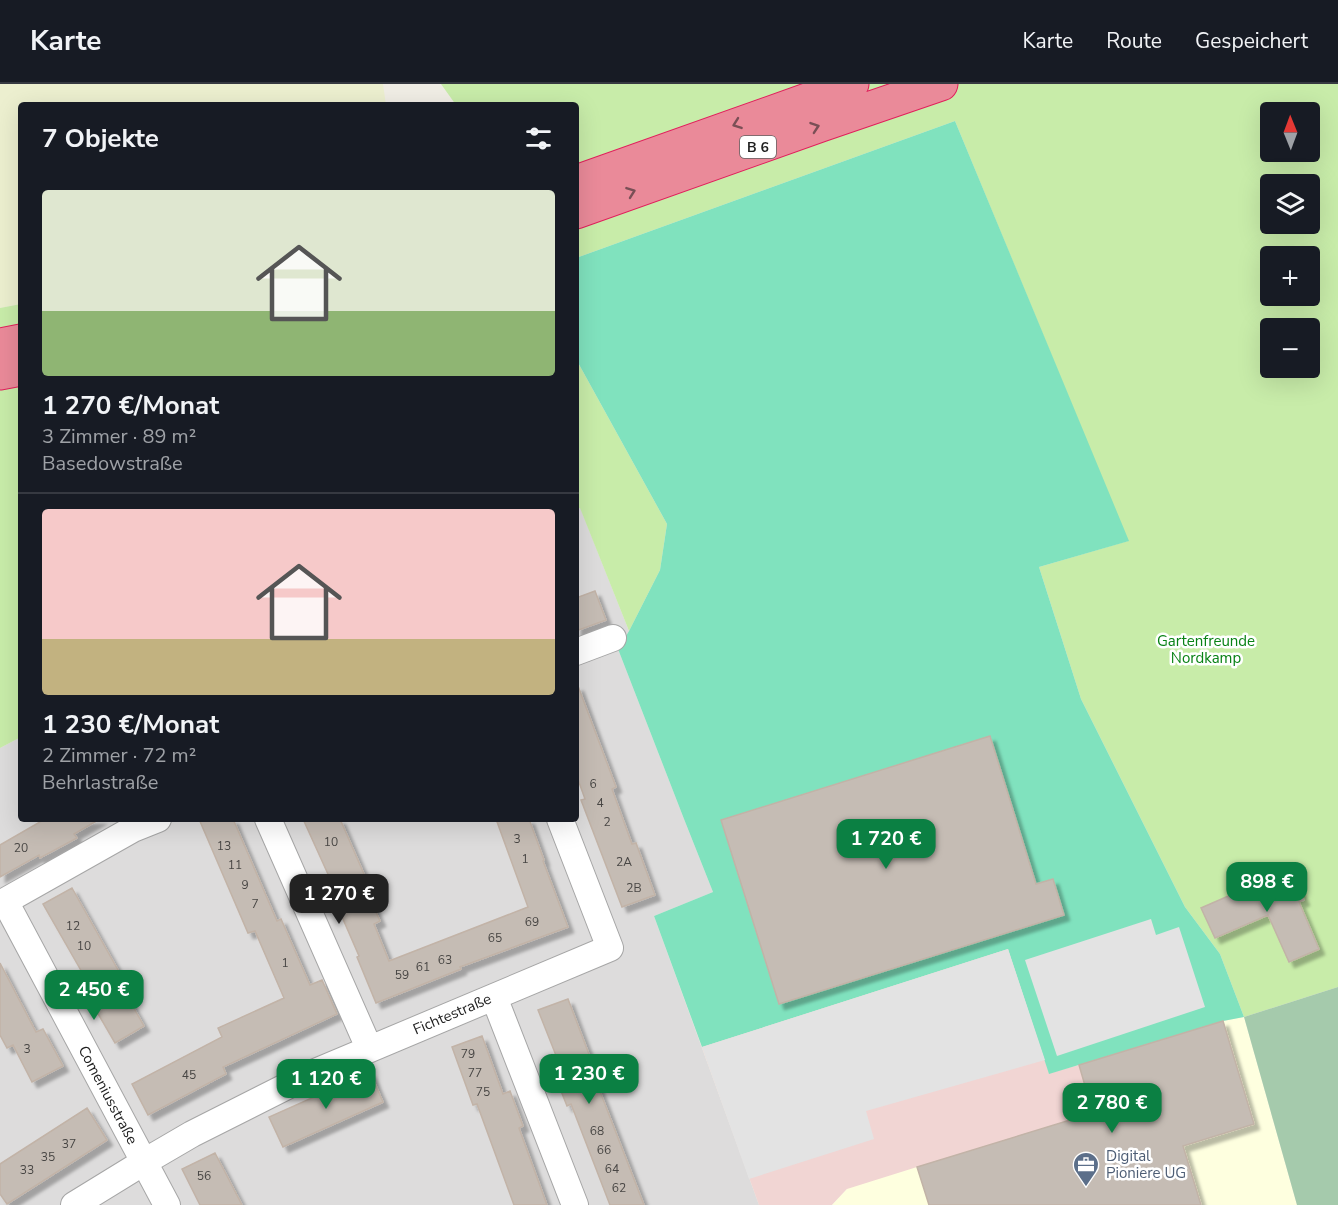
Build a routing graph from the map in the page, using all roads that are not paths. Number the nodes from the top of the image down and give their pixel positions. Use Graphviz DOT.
graph roads {
  1 [pos="852,84"];
  2 [pos="941,84"];
  3 [pos="579,181"];
  4 [pos="579,211"];
  5 [pos="18,342"];
  6 [pos="0,345"];
  7 [pos="18,370"];
  8 [pos="0,373"];
  9 [pos="613,638"];
  10 [pos="579,651"];
  11 [pos="150,822"];
  12 [pos="269,822"];
  13 [pos="561,822"];
  14 [pos="3,902"];
  15 [pos="494,997"];
  16 [pos="369,1048"];
  17 [pos="144,1162"];
  18 [pos="74,1205"];
  19 [pos="166,1205"];
  20 [pos="575,1205"];
  1 -- 3 [label="highway, B 6, one-way"];
  4 -- 2 [label="highway, B 6, one-way"];
  5 -- 6 [label="highway"];
  7 -- 8 [label="highway"];
  9 -- 10 [label="street"];
  11 -- 14 [label="street, Comeniusstraße"];
  12 -- 16 [label="street"];
  13 -- 15 [label="street, Fichtestraße"];
  14 -- 17 [label="street, Comeniusstraße"];
  15 -- 16 [label="street, Fichtestraße"];
  15 -- 20 [label="street"];
  16 -- 17 [label="street, Fichtestraße"];
  17 -- 18 [label="street, Fichtestraße"];
  17 -- 19 [label="street, Comeniusstraße"];
}
